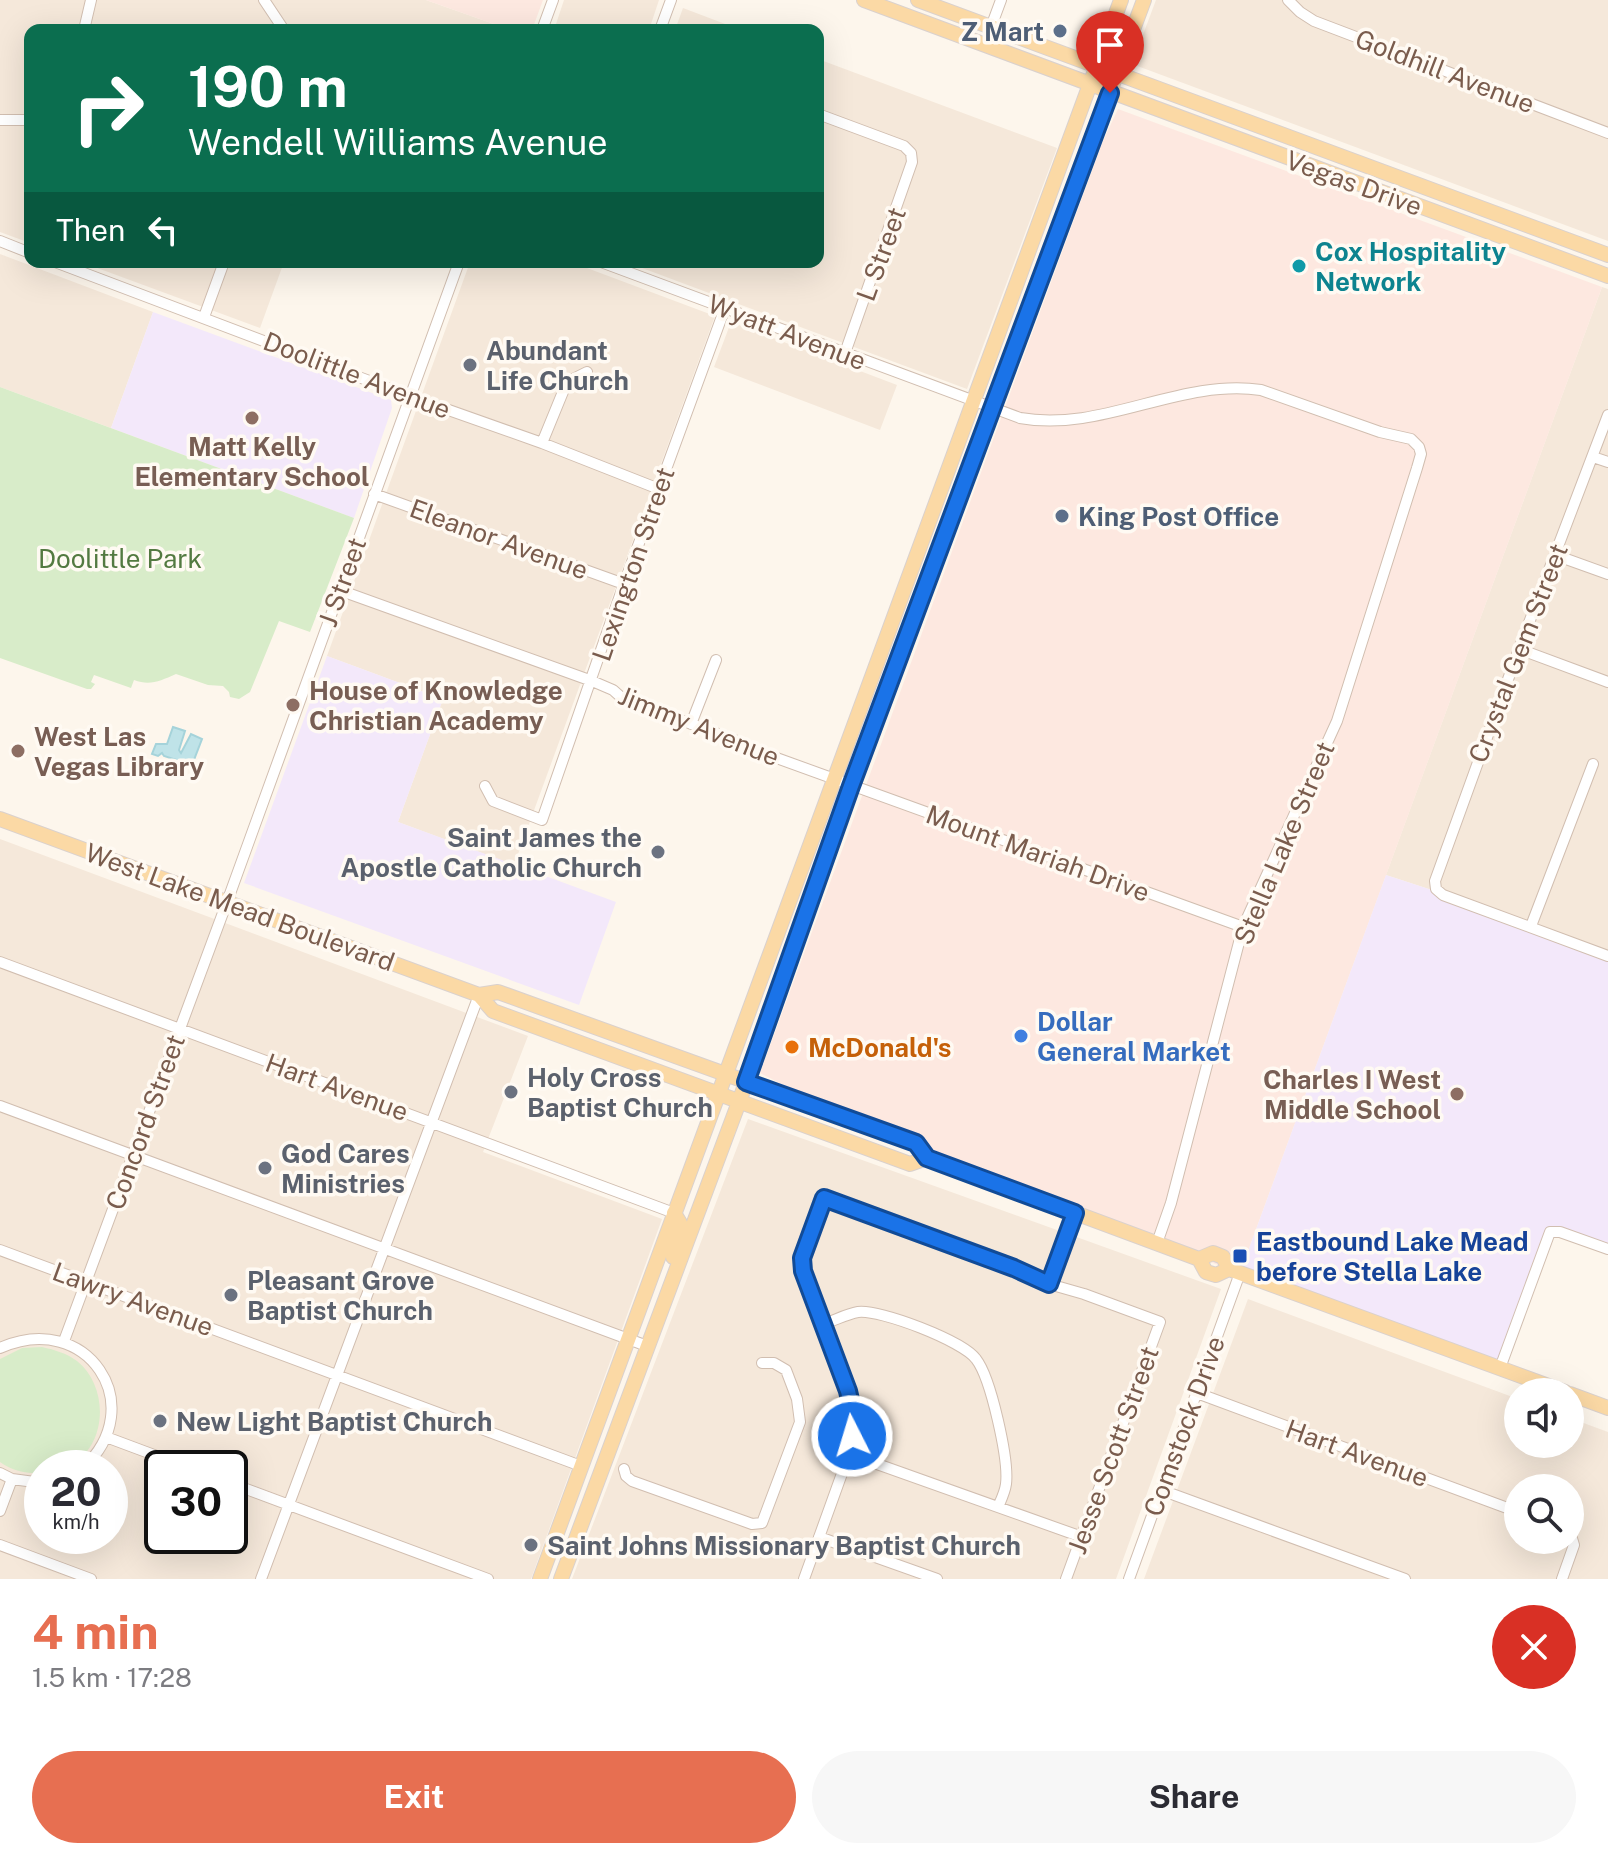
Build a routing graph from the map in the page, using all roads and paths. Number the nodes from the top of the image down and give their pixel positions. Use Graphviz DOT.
graph roads {
  1 [pos="91,0"];
  2 [pos="264,0"];
  3 [pos="553,0"];
  4 [pos="671,0"];
  5 [pos="864,0"];
  6 [pos="918,0"];
  7 [pos="1001,0"];
  8 [pos="1121,0"];
  9 [pos="1144,0"];
  10 [pos="1288,0"];
  11 [pos="85,24"];
  12 [pos="280,24"];
  13 [pos="544,24"];
  14 [pos="662,24"];
  15 [pos="929,24"];
  16 [pos="991,27"];
  17 [pos="1107,71"];
  18 [pos="1100,89"];
  19 [pos="824,116"];
  20 [pos="0,120"];
  21 [pos="24,120"];
  22 [pos="1608,133"];
  23 [pos="1536,229"];
  24 [pos="0,241"];
  25 [pos="1530,247"];
  26 [pos="24,251"];
  27 [pos="1608,255"];
  28 [pos="71,268"];
  29 [pos="222,268"];
  30 [pos="457,268"];
  31 [pos="617,268"];
  32 [pos="1608,276"];
  33 [pos="725,308"];
  34 [pos="204,317"];
  35 [pos="845,353"];
  36 [pos="587,372"];
  37 [pos="409,396"];
  38 [pos="973,402"];
  39 [pos="992,408"];
  40 [pos="1608,415"];
  41 [pos="542,443"];
  42 [pos="1419,447"];
  43 [pos="1593,457"];
  44 [pos="1608,462"];
  45 [pos="659,489"];
  46 [pos="374,494"];
  47 [pos="1555,555"];
  48 [pos="1608,574"];
  49 [pos="624,584"];
  50 [pos="339,590"];
  51 [pos="1519,649"];
  52 [pos="716,660"];
  53 [pos="592,681"];
  54 [pos="1608,682"];
  55 [pos="691,724"];
  56 [pos="1593,764"];
  57 [pos="833,779"];
  58 [pos="485,786"];
  59 [pos="851,786"];
  60 [pos="0,819"];
  61 [pos="807,850"];
  62 [pos="227,902"];
  63 [pos="807,912"];
  64 [pos="1531,926"];
  65 [pos="1243,927"];
  66 [pos="1608,956"];
  67 [pos="0,962"];
  68 [pos="479,995"];
  69 [pos="589,1025"];
  70 [pos="180,1029"];
  71 [pos="545,1030"];
  72 [pos="725,1074"];
  73 [pos="746,1082"];
  74 [pos="718,1094"];
  75 [pos="739,1102"];
  76 [pos="0,1106"];
  77 [pos="432,1122"];
  78 [pos="133,1155"];
  79 [pos="927,1158"];
  80 [pos="674,1213"];
  81 [pos="1075,1213"];
  82 [pos="1157,1243"];
  83 [pos="385,1249"];
  84 [pos="1608,1249"];
  85 [pos="0,1250"];
  86 [pos="676,1269"];
  87 [pos="1234,1271"];
  88 [pos="86,1282"];
  89 [pos="1049,1284"];
  90 [pos="823,1324"];
  91 [pos="628,1339"];
  92 [pos="64,1341"];
  93 [pos="647,1346"];
  94 [pos="0,1348"];
  95 [pos="762,1363"];
  96 [pos="1500,1368"];
  97 [pos="337,1375"];
  98 [pos="1527,1378"];
  99 [pos="1197,1393"];
  100 [pos="1584,1399"];
  101 [pos="1608,1408"];
  102 [pos="106,1437"];
  103 [pos="99,1450"];
  104 [pos="144,1451"];
  105 [pos="849,1454"];
  106 [pos="581,1466"];
  107 [pos="624,1469"];
  108 [pos="0,1473"];
  109 [pos="12,1479"];
  110 [pos="24,1481"];
  111 [pos="248,1490"];
  112 [pos="1161,1490"];
  113 [pos="289,1505"];
  114 [pos="998,1507"];
  115 [pos="1504,1507"];
  116 [pos="0,1511"];
  117 [pos="819,1537"];
  118 [pos="1082,1537"];
  119 [pos="0,1545"];
  120 [pos="1571,1554"];
  121 [pos="91,1579"];
  122 [pos="261,1579"];
  123 [pos="488,1579"];
  124 [pos="540,1579"];
  125 [pos="561,1579"];
  126 [pos="804,1579"];
  127 [pos="937,1579"];
  128 [pos="1066,1579"];
  129 [pos="1129,1579"];
  130 [pos="1405,1579"];
  131 [pos="1562,1579"];
  1 -- 11 [label="street"];
  2 -- 12 [label="street"];
  3 -- 13 [label="street"];
  4 -- 14 [label="street"];
  5 -- 15 [label="main road"];
  6 -- 16 [label="main road, Vegas Drive"];
  7 -- 16 [label="street"];
  8 -- 17 [label="main road"];
  9 -- 17 [label="main road"];
  10 -- 22 [label="street, Goldhill Avenue"];
  15 -- 16 [label="main road"];
  15 -- 18 [label="main road, Vegas Drive"];
  16 -- 17 [label="main road, Vegas Drive"];
  17 -- 18 [label="main road"];
  17 -- 18 [label="main road"];
  17 -- 23 [label="main road, Vegas Drive"];
  18 -- 25 [label="main road, Vegas Drive"];
  18 -- 38 [label="main road"];
  18 -- 39 [label="main road"];
  19 -- 35 [label="street, L Street"];
  20 -- 21 [label="street"];
  23 -- 25 [label="main road"];
  23 -- 27 [label="main road, Vegas Drive"];
  24 -- 26 [label="street"];
  25 -- 32 [label="main road, Vegas Drive"];
  28 -- 34 [label="street, Doolittle Avenue"];
  29 -- 34 [label="street"];
  30 -- 37 [label="street, J Street"];
  31 -- 33 [label="street, Wyatt Avenue"];
  33 -- 35 [label="street, Wyatt Avenue"];
  33 -- 45 [label="street, Lexington Street"];
  34 -- 37 [label="street, Doolittle Avenue"];
  35 -- 38 [label="street, Wyatt Avenue"];
  36 -- 41 [label="street"];
  37 -- 41 [label="street, Doolittle Avenue"];
  37 -- 46 [label="street, J Street"];
  38 -- 39 [label="street, Wyatt Avenue"];
  38 -- 57 [label="main road"];
  39 -- 42 [label="street, Wyatt Avenue"];
  39 -- 59 [label="main road"];
  40 -- 43 [label="street, Crystal Gem Street"];
  41 -- 45 [label="street, Doolittle Avenue"];
  42 -- 65 [label="street, Stella Lake Street"];
  43 -- 44 [label="street"];
  43 -- 47 [label="street, Crystal Gem Street"];
  45 -- 49 [label="street, Lexington Street"];
  46 -- 49 [label="street, Eleanor Avenue"];
  46 -- 50 [label="street, J Street"];
  47 -- 48 [label="street"];
  47 -- 51 [label="street, Crystal Gem Street"];
  49 -- 53 [label="street, Lexington Street"];
  50 -- 53 [label="street, Jimmy Avenue"];
  50 -- 62 [label="street, J Street"];
  51 -- 54 [label="street"];
  51 -- 64 [label="street, Crystal Gem Street"];
  52 -- 55 [label="street"];
  53 -- 55 [label="street, Jimmy Avenue"];
  53 -- 58 [label="street, Lexington Street"];
  55 -- 57 [label="street, Jimmy Avenue"];
  56 -- 64 [label="street"];
  57 -- 59 [label="street, Mount Mariah Drive"];
  57 -- 61 [label="main road"];
  59 -- 63 [label="main road"];
  59 -- 65 [label="street, Mount Mariah Drive"];
  60 -- 62 [label="main road, West Lake Mead Boulevard"];
  61 -- 63 [label="main road"];
  61 -- 72 [label="main road"];
  62 -- 68 [label="main road, West Lake Mead Boulevard"];
  62 -- 70 [label="street, Concord Street"];
  63 -- 73 [label="main road"];
  64 -- 66 [label="street"];
  65 -- 82 [label="street, Stella Lake Street"];
  67 -- 70 [label="street, Hart Avenue"];
  68 -- 69 [label="main road, West Lake Mead Boulevard"];
  68 -- 71 [label="main road, West Lake Mead Boulevard"];
  68 -- 77 [label="street"];
  69 -- 71 [label="main road"];
  69 -- 72 [label="main road, West Lake Mead Boulevard"];
  70 -- 77 [label="street, Hart Avenue"];
  70 -- 78 [label="street, Concord Street"];
  71 -- 74 [label="main road, West Lake Mead Boulevard"];
  72 -- 73 [label="main road, West Lake Mead Boulevard"];
  72 -- 74 [label="main road"];
  73 -- 75 [label="main road"];
  73 -- 79 [label="main road, West Lake Mead Boulevard"];
  74 -- 75 [label="main road, West Lake Mead Boulevard"];
  74 -- 80 [label="main road"];
  75 -- 79 [label="main road, West Lake Mead Boulevard"];
  75 -- 86 [label="main road"];
  76 -- 78 [label="street"];
  77 -- 80 [label="street, Hart Avenue"];
  77 -- 83 [label="street"];
  78 -- 83 [label="street"];
  78 -- 88 [label="street, Concord Street"];
  79 -- 81 [label="main road, West Lake Mead Boulevard"];
  80 -- 86 [label="main road"];
  80 -- 91 [label="main road"];
  81 -- 82 [label="main road, West Lake Mead Boulevard"];
  81 -- 89 [label="street"];
  82 -- 87 [label="main road, West Lake Mead Boulevard"];
  83 -- 91 [label="street"];
  83 -- 97 [label="street"];
  84 -- 96 [label="street"];
  85 -- 88 [label="street, Lawry Avenue"];
  86 -- 93 [label="main road"];
  87 -- 96 [label="main road, West Lake Mead Boulevard"];
  87 -- 99 [label="street, Comstock Drive"];
  88 -- 92 [label="street, Concord Street"];
  88 -- 97 [label="street, Lawry Avenue"];
  89 -- 90 [label="street"];
  89 -- 118 [label="street, Jesse Scott Street"];
  90 -- 105 [label="street"];
  90 -- 114 [label="street"];
  91 -- 93 [label="street"];
  91 -- 106 [label="main road"];
  92 -- 94 [label="street"];
  92 -- 102 [label="street"];
  93 -- 125 [label="main road"];
  95 -- 107 [label="street"];
  96 -- 98 [label="main road, West Lake Mead Boulevard"];
  97 -- 106 [label="street, Lawry Avenue"];
  97 -- 113 [label="street"];
  99 -- 112 [label="street, Comstock Drive"];
  99 -- 115 [label="street, Hart Avenue"];
  100 -- 101 [label="main road, West Lake Mead Boulevard"];
  102 -- 103 [label="street"];
  102 -- 104 [label="street"];
  105 -- 114 [label="street"];
  105 -- 117 [label="street"];
  106 -- 124 [label="main road"];
  108 -- 109 [label="street"];
  109 -- 110 [label="street"];
  109 -- 116 [label="street"];
  111 -- 113 [label="street"];
  112 -- 129 [label="street, Comstock Drive"];
  112 -- 130 [label="street"];
  113 -- 122 [label="street"];
  113 -- 123 [label="street"];
  114 -- 118 [label="street"];
  117 -- 126 [label="street"];
  117 -- 127 [label="street"];
  118 -- 128 [label="street, Jesse Scott Street"];
  119 -- 121 [label="street"];
  120 -- 131 [label="street"];
}
